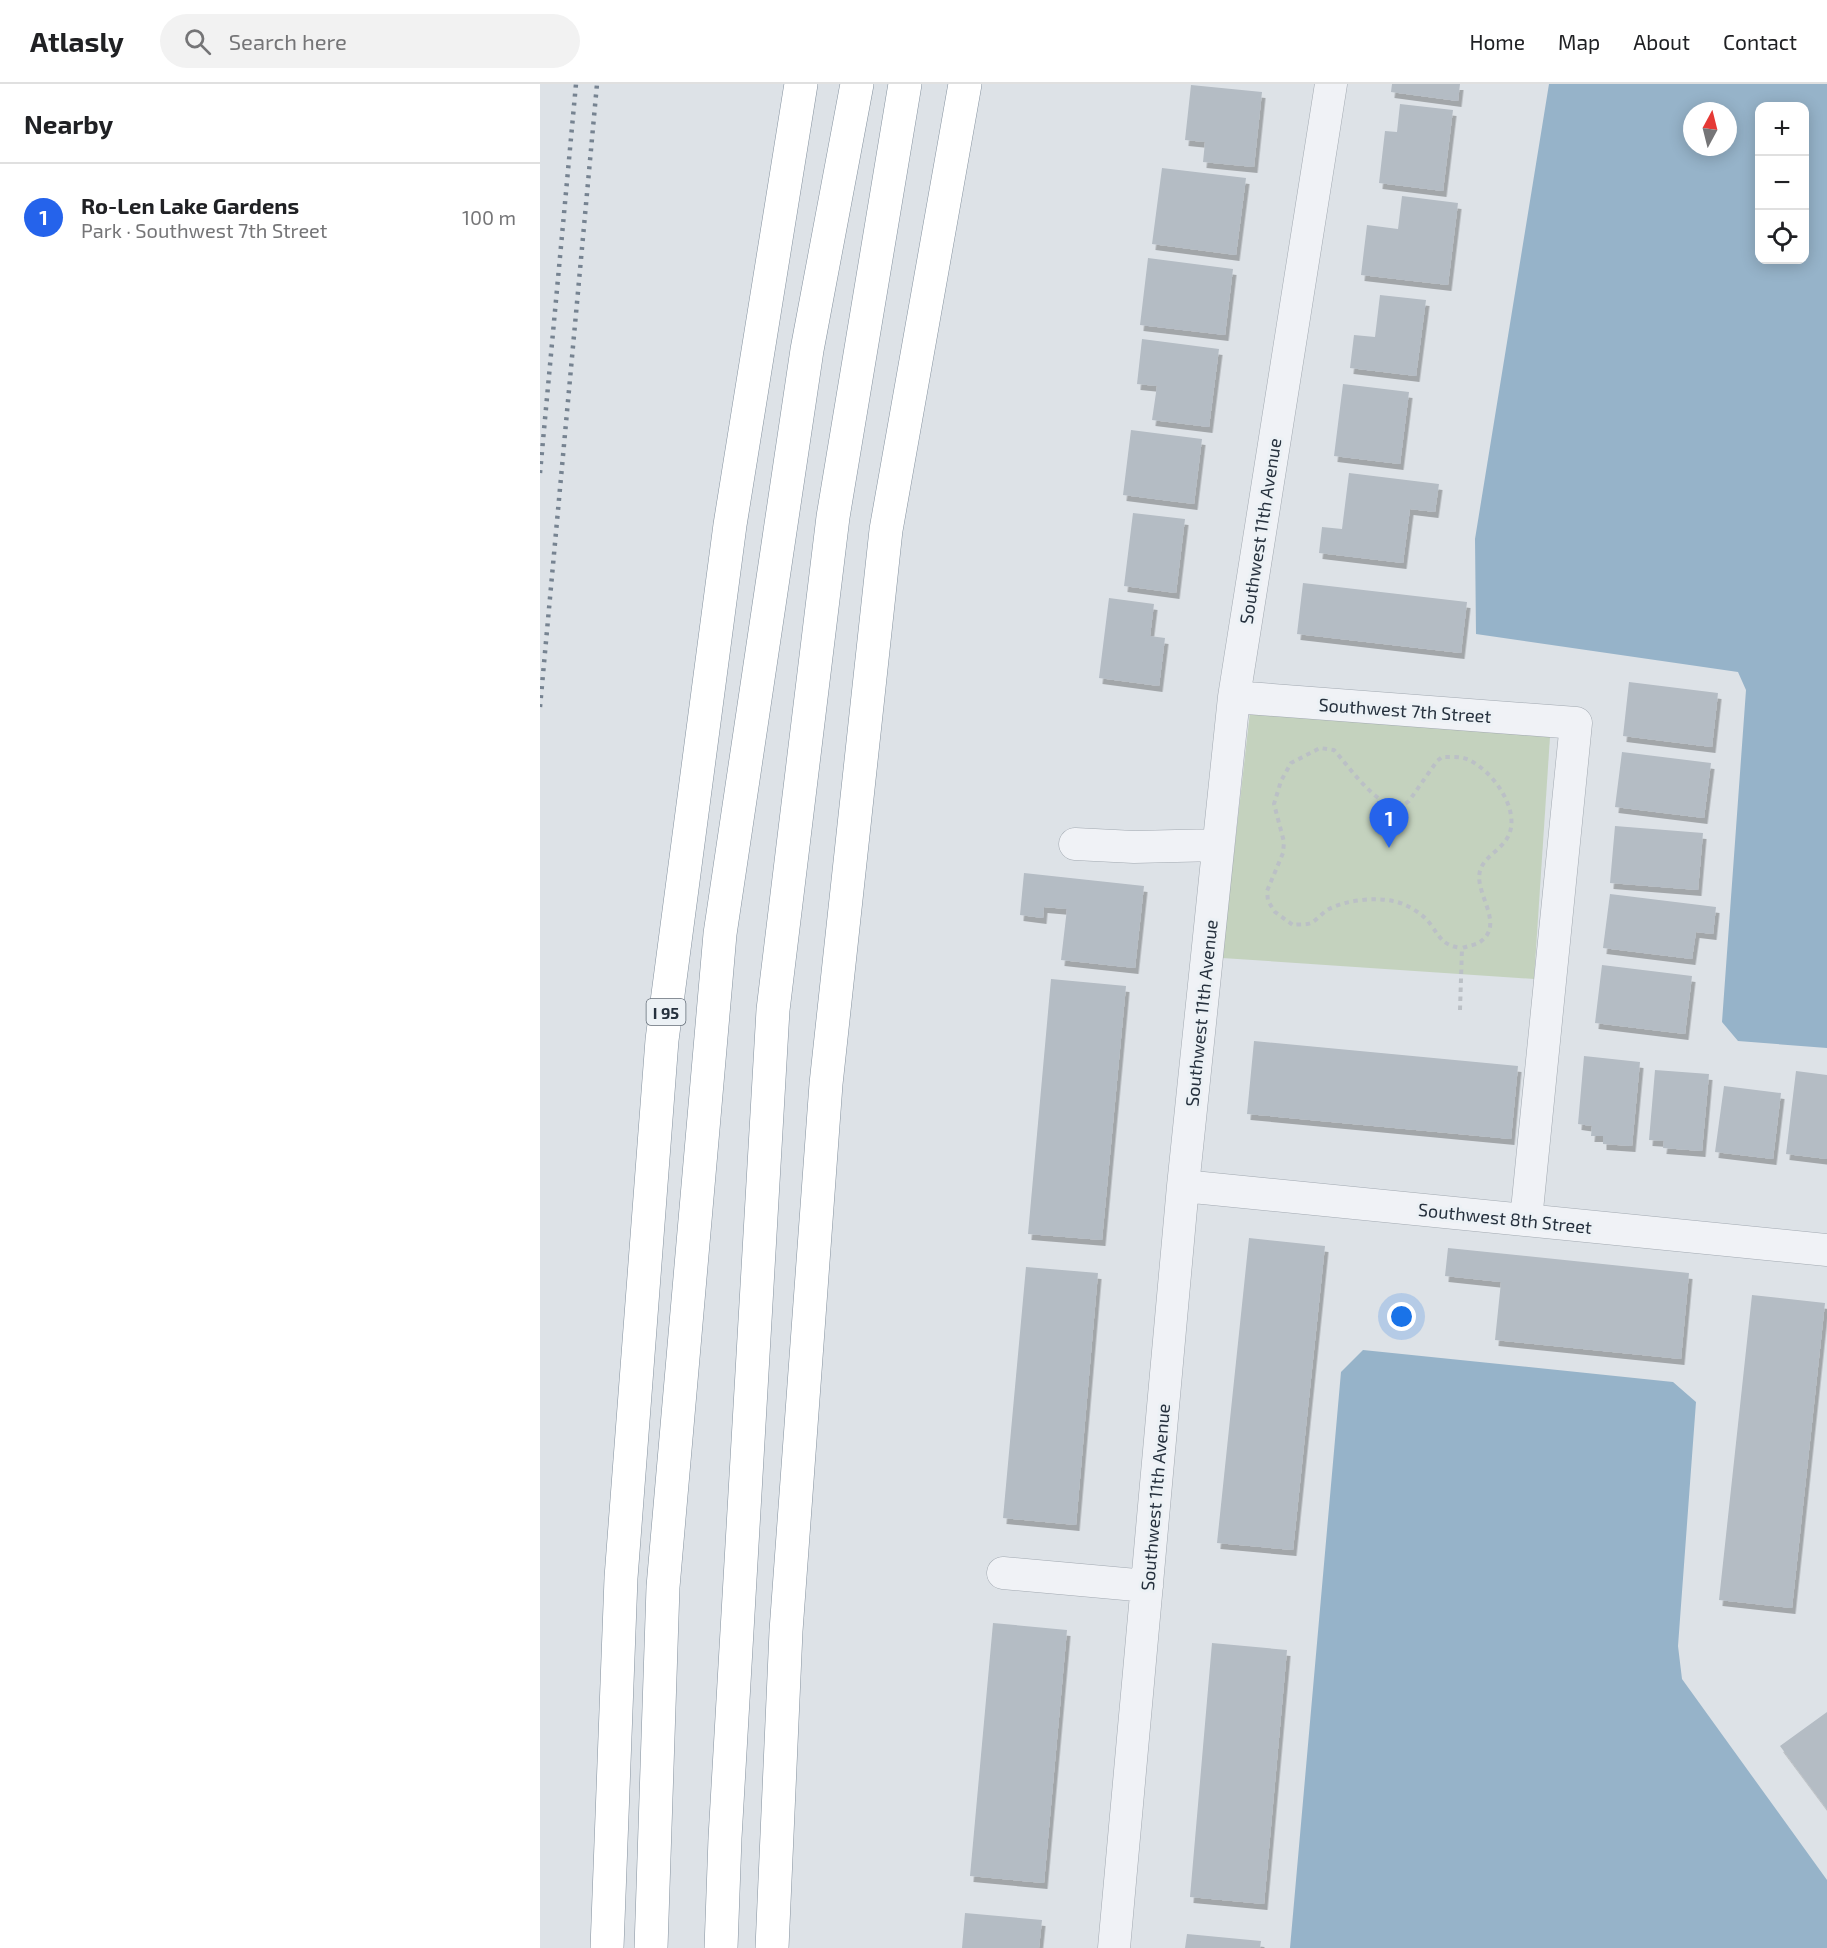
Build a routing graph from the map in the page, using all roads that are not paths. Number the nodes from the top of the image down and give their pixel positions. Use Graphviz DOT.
graph roads {
  1 [pos="801,84"];
  2 [pos="856,84"];
  3 [pos="905,84"];
  4 [pos="965,84"];
  5 [pos="1331,84"];
  6 [pos="1234,697"];
  7 [pos="1075,844"];
  8 [pos="1218,845"];
  9 [pos="1183,1186"];
  10 [pos="1526,1220"];
  11 [pos="1827,1250"];
  12 [pos="1003,1573"];
  13 [pos="1147,1586"];
  14 [pos="607,1948"];
  15 [pos="651,1948"];
  16 [pos="721,1948"];
  17 [pos="771,1948"];
  18 [pos="1114,1948"];
  1 -- 14 [label="highway, I 95"];
  2 -- 15 [label="highway"];
  3 -- 16 [label="highway"];
  4 -- 17 [label="highway"];
  5 -- 6 [label="street, Southwest 11th Avenue"];
  6 -- 8 [label="street, Southwest 11th Avenue"];
  6 -- 10 [label="street, Southwest 7th Street"];
  7 -- 8 [label="street"];
  8 -- 9 [label="street, Southwest 11th Avenue"];
  9 -- 10 [label="street, Southwest 8th Street"];
  9 -- 13 [label="street, Southwest 11th Avenue"];
  10 -- 11 [label="street, Southwest 8th Street"];
  12 -- 13 [label="street"];
  13 -- 18 [label="street, Southwest 11th Avenue"];
}
